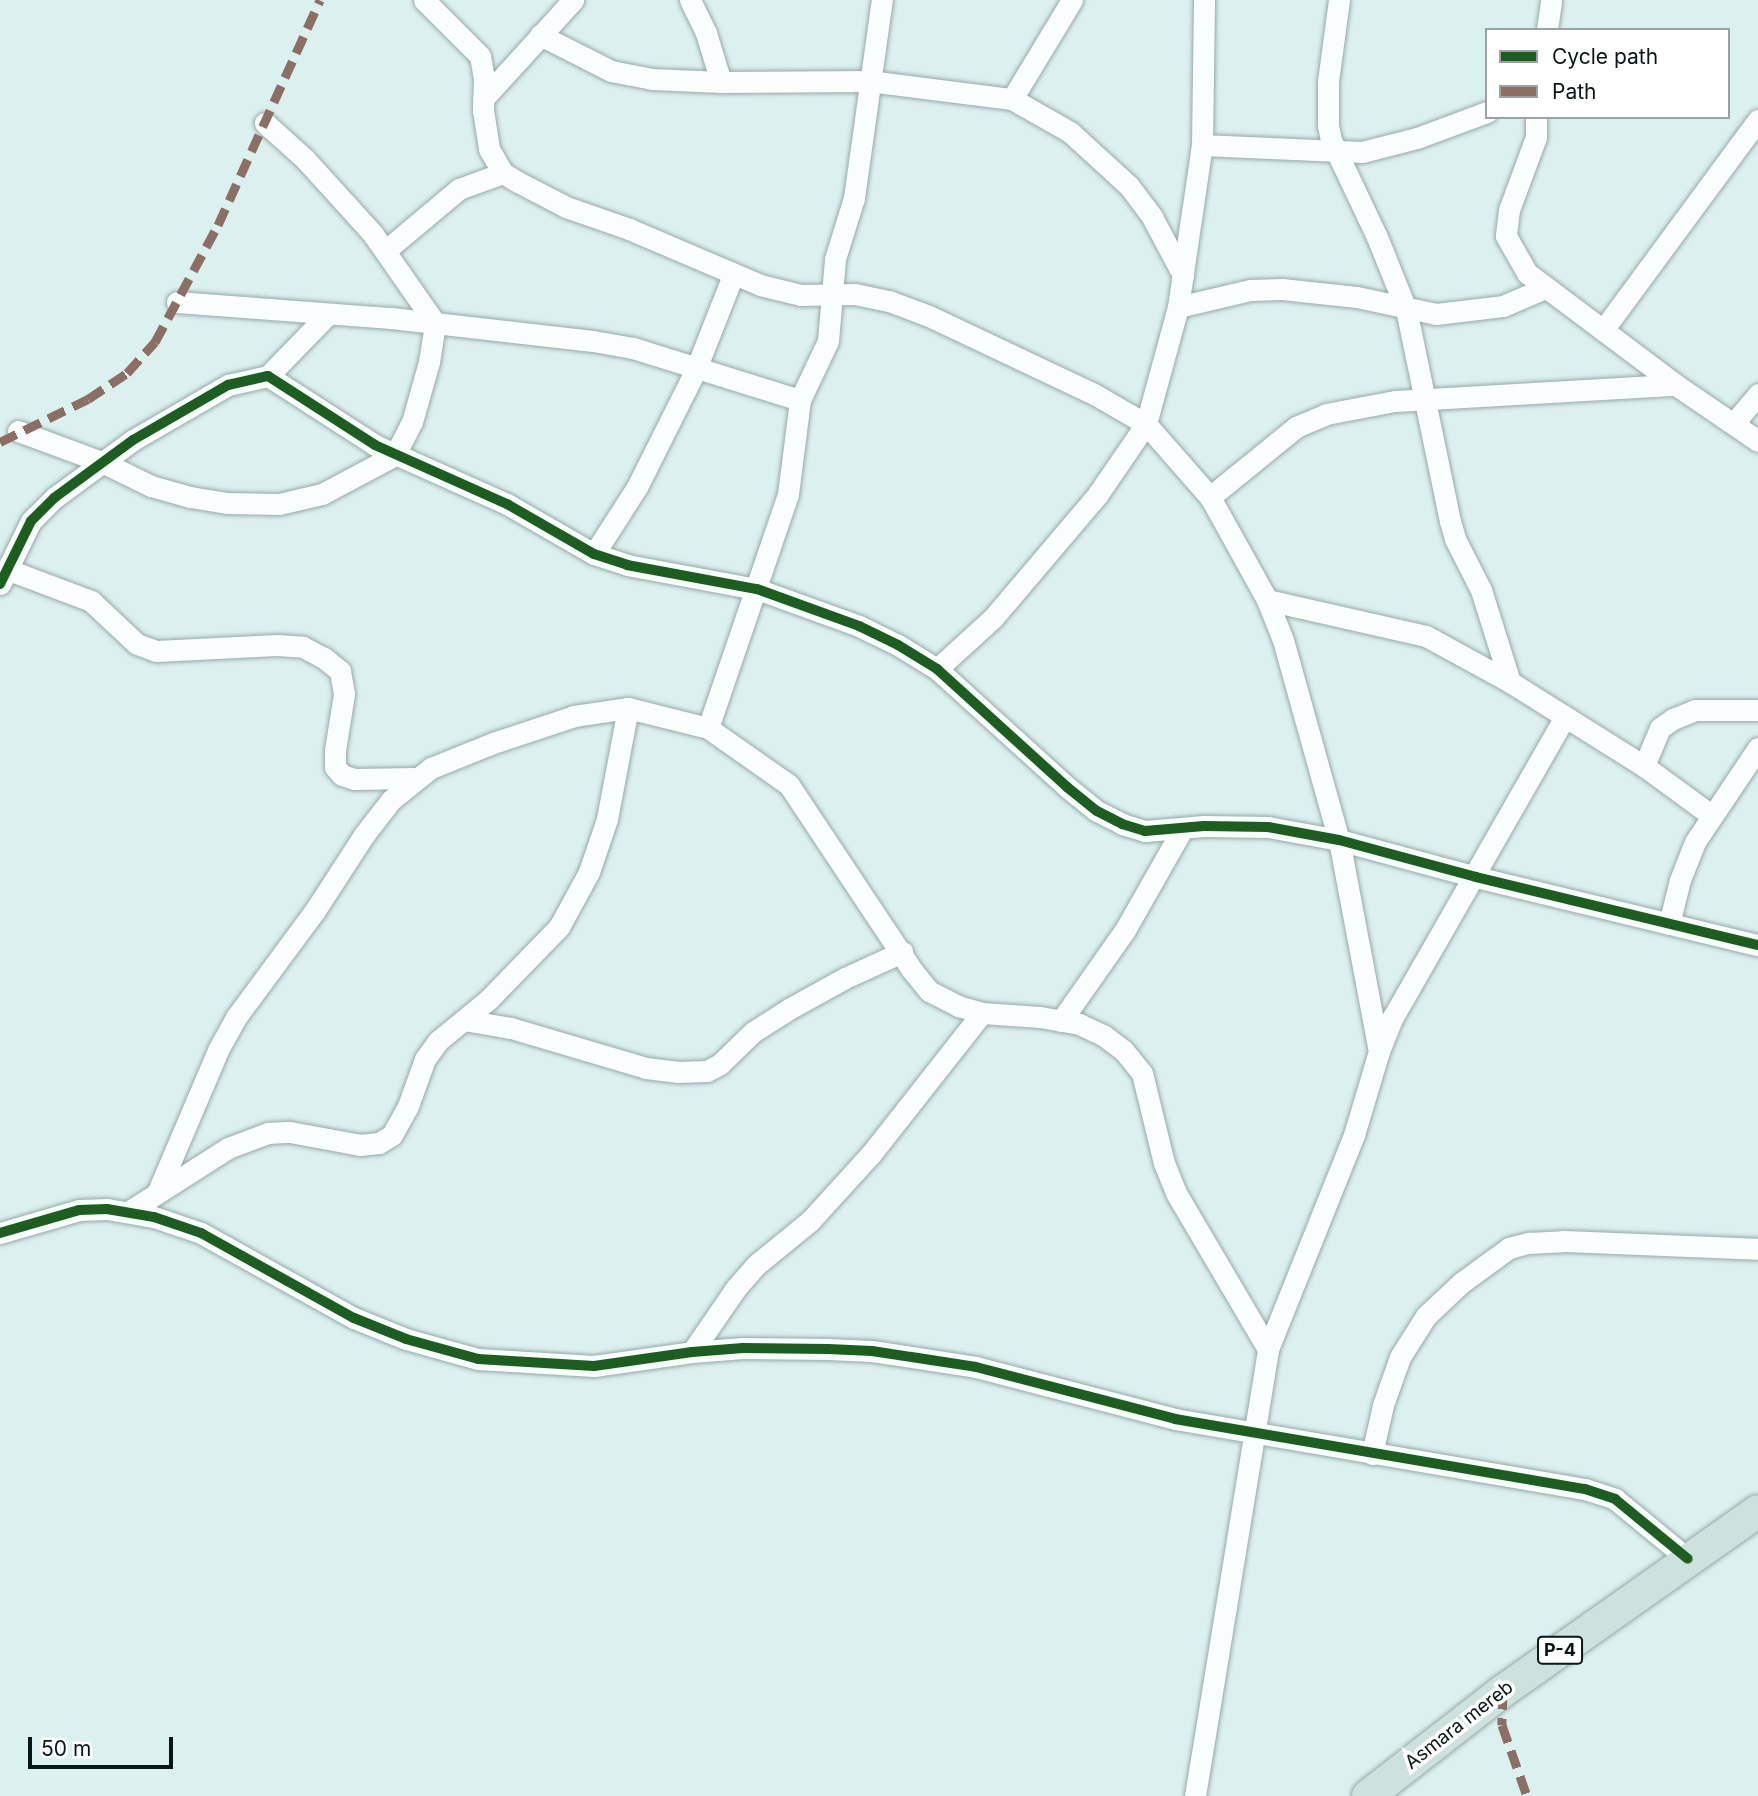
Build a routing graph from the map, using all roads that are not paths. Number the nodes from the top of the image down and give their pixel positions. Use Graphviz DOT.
graph roads {
  1 [pos="424,0"];
  2 [pos="573,0"];
  3 [pos="690,0"];
  4 [pos="882,0"];
  5 [pos="1072,0"];
  6 [pos="1204,0"];
  7 [pos="1339,0"];
  8 [pos="1551,0"];
  9 [pos="1546,28"];
  10 [pos="540,35"];
  11 [pos="869,80"];
  12 [pos="722,82"];
  13 [pos="483,99"];
  14 [pos="1012,99"];
  15 [pos="1485,113"];
  16 [pos="1536,119"];
  17 [pos="1758,120"];
  18 [pos="265,123"];
  19 [pos="1202,145"];
  20 [pos="1337,153"];
  21 [pos="503,173"];
  22 [pos="385,251"];
  23 [pos="733,275"];
  24 [pos="1183,275"];
  25 [pos="1545,288"];
  26 [pos="830,295"];
  27 [pos="177,302"];
  28 [pos="1178,307"];
  29 [pos="1406,309"];
  30 [pos="328,314"];
  31 [pos="435,323"];
  32 [pos="1603,330"];
  33 [pos="696,369"];
  34 [pos="268,376"];
  35 [pos="1676,385"];
  36 [pos="1758,394"];
  37 [pos="1423,399"];
  38 [pos="800,400"];
  39 [pos="1734,423"];
  40 [pos="1146,424"];
  41 [pos="18,431"];
  42 [pos="1758,441"];
  43 [pos="395,456"];
  44 [pos="102,462"];
  45 [pos="1210,496"];
  46 [pos="594,554"];
  47 [pos="3,576"];
  48 [pos="757,589"];
  49 [pos="1267,600"];
  50 [pos="937,669"];
  51 [pos="1510,682"];
  52 [pos="628,708"];
  53 [pos="1758,710"];
  54 [pos="1565,717"];
  55 [pos="708,728"];
  56 [pos="1758,748"];
  57 [pos="1644,766"];
  58 [pos="415,778"];
  59 [pos="1711,815"];
  60 [pos="1183,828"];
  61 [pos="1339,840"];
  62 [pos="1476,877"];
  63 [pos="1669,923"];
  64 [pos="1758,946"];
  65 [pos="902,952"];
  66 [pos="982,1013"];
  67 [pos="464,1020"];
  68 [pos="1061,1021"];
  69 [pos="1379,1051"];
  70 [pos="158,1191"];
  71 [pos="128,1212"];
  72 [pos="0,1233"];
  73 [pos="1758,1249"];
  74 [pos="1268,1349"];
  75 [pos="692,1352"];
  76 [pos="1254,1435"];
  77 [pos="1373,1454"];
  78 [pos="1758,1511"];
  79 [pos="1688,1559"];
  80 [pos="1195,1796"];
  81 [pos="1368,1796"];
  1 -- 13 [label="street"];
  2 -- 10 [label="street"];
  3 -- 12 [label="street"];
  4 -- 11 [label="street"];
  5 -- 14 [label="street"];
  6 -- 19 [label="street"];
  7 -- 20 [label="street"];
  8 -- 9 [label="street"];
  10 -- 12 [label="street"];
  10 -- 13 [label="street"];
  11 -- 12 [label="street"];
  11 -- 14 [label="street"];
  11 -- 26 [label="street"];
  13 -- 21 [label="street"];
  14 -- 24 [label="street"];
  15 -- 20 [label="street"];
  16 -- 25 [label="street"];
  17 -- 32 [label="street"];
  18 -- 22 [label="street"];
  19 -- 20 [label="street"];
  19 -- 24 [label="street"];
  20 -- 29 [label="street"];
  21 -- 22 [label="street"];
  21 -- 23 [label="street"];
  22 -- 31 [label="street"];
  23 -- 26 [label="street"];
  23 -- 33 [label="street"];
  24 -- 28 [label="street"];
  25 -- 29 [label="street"];
  25 -- 32 [label="street"];
  26 -- 38 [label="street"];
  26 -- 40 [label="street"];
  27 -- 30 [label="street"];
  28 -- 29 [label="street"];
  28 -- 40 [label="street"];
  29 -- 37 [label="street"];
  30 -- 31 [label="street"];
  30 -- 34 [label="street"];
  31 -- 33 [label="street"];
  31 -- 43 [label="street"];
  32 -- 35 [label="street"];
  33 -- 38 [label="street"];
  33 -- 46 [label="street"];
  34 -- 43 [label="street"];
  34 -- 44 [label="street"];
  35 -- 37 [label="street"];
  35 -- 39 [label="street"];
  36 -- 39 [label="street"];
  37 -- 45 [label="street"];
  37 -- 51 [label="street"];
  38 -- 48 [label="street"];
  39 -- 42 [label="street"];
  40 -- 45 [label="street"];
  40 -- 50 [label="street"];
  41 -- 44 [label="street"];
  43 -- 44 [label="street"];
  43 -- 46 [label="street"];
  44 -- 47 [label="street"];
  45 -- 49 [label="street"];
  46 -- 48 [label="street"];
  47 -- 58 [label="street"];
  48 -- 50 [label="street"];
  48 -- 55 [label="street"];
  49 -- 51 [label="street"];
  49 -- 61 [label="street"];
  50 -- 60 [label="street"];
  51 -- 54 [label="street"];
  52 -- 55 [label="street"];
  52 -- 58 [label="street"];
  52 -- 67 [label="street"];
  53 -- 57 [label="street"];
  54 -- 57 [label="street"];
  54 -- 62 [label="street"];
  55 -- 65 [label="street"];
  56 -- 59 [label="street"];
  57 -- 59 [label="street"];
  58 -- 70 [label="street"];
  59 -- 63 [label="street"];
  60 -- 61 [label="street"];
  60 -- 68 [label="street"];
  61 -- 62 [label="street"];
  61 -- 69 [label="street"];
  62 -- 63 [label="street"];
  62 -- 69 [label="street"];
  63 -- 64 [label="street"];
  65 -- 66 [label="street"];
  65 -- 67 [label="street"];
  66 -- 68 [label="street"];
  66 -- 75 [label="street"];
  67 -- 70 [label="street"];
  68 -- 74 [label="street"];
  69 -- 74 [label="street"];
  70 -- 71 [label="street"];
  71 -- 72 [label="street"];
  71 -- 75 [label="street"];
  73 -- 77 [label="street"];
  74 -- 76 [label="street"];
  75 -- 76 [label="street"];
  76 -- 77 [label="street"];
  76 -- 80 [label="street"];
  77 -- 79 [label="street"];
  78 -- 79 [label="highway, Asmara mereb / P-4"];
  79 -- 81 [label="highway, Asmara mereb / P-4"];
}
